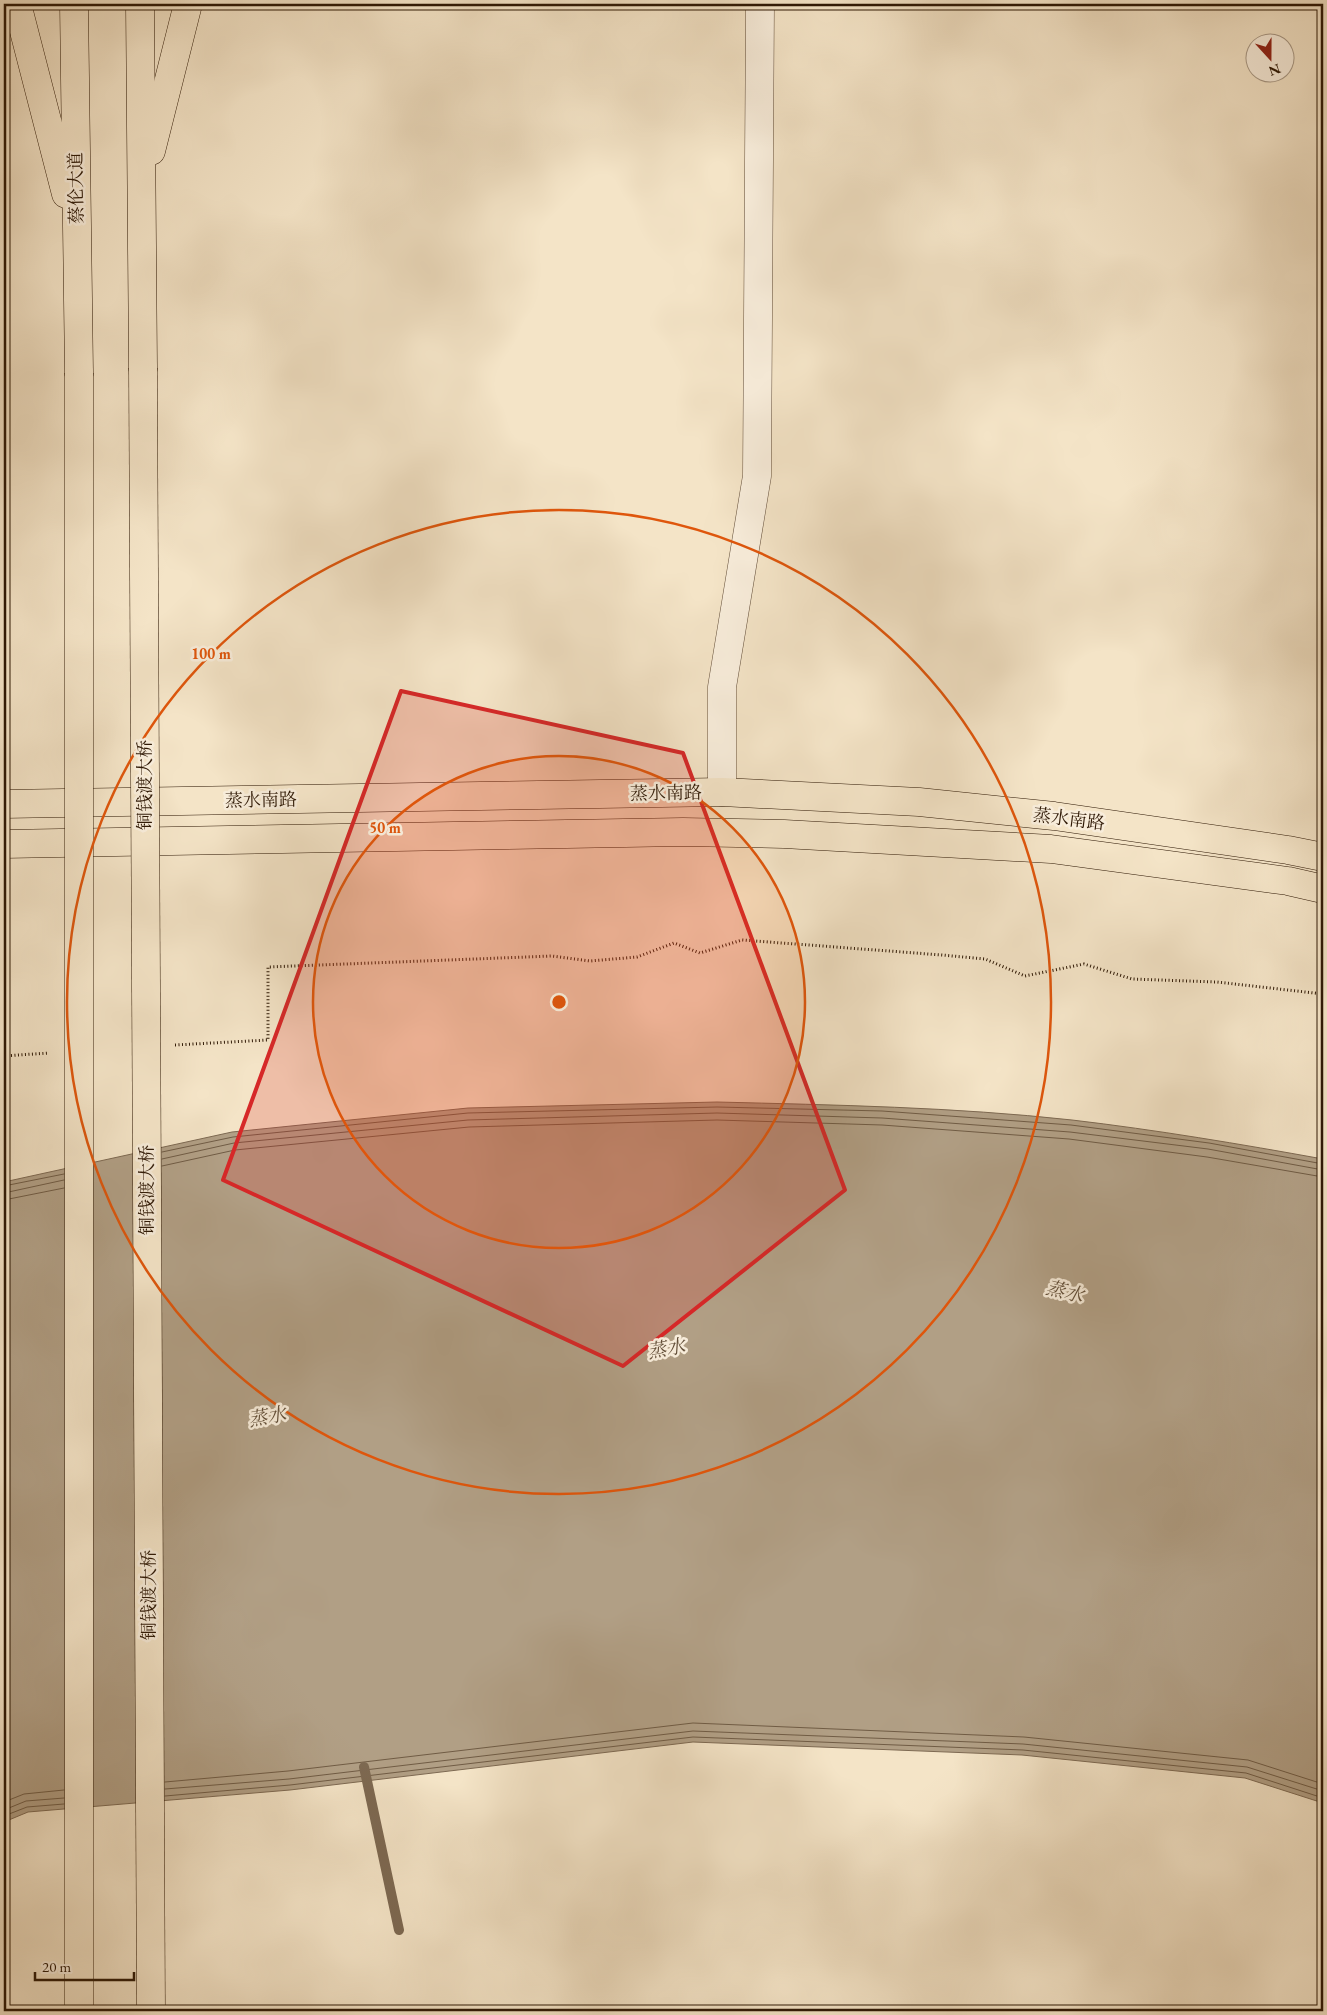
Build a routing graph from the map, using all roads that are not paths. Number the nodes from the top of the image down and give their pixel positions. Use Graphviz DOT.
graph roads {
  1 [pos="17,4"];
  2 [pos="74,4"];
  3 [pos="140,4"];
  4 [pos="188,4"];
  5 [pos="760,4"];
  6 [pos="142,189"];
  7 [pos="77,237"];
  8 [pos="722,792"];
  9 [pos="4,804"];
  10 [pos="4,844"];
  11 [pos="1323,857"];
  12 [pos="1323,889"];
  13 [pos="79,2011"];
  14 [pos="151,2011"];
  1 -- 7 [label="main road"];
  2 -- 7 [label="main road, 蔡伦大道"];
  3 -- 6 [label="main road"];
  4 -- 6 [label="main road"];
  5 -- 8 [label="street"];
  6 -- 14 [label="main road, 铜钱渡大桥, bridge"];
  7 -- 13 [label="main road, 蔡伦大道, bridge"];
  8 -- 9 [label="main road, 蒸水南路"];
  8 -- 11 [label="main road, 蒸水南路"];
  10 -- 12 [label="main road, 蒸水南路"];
}
